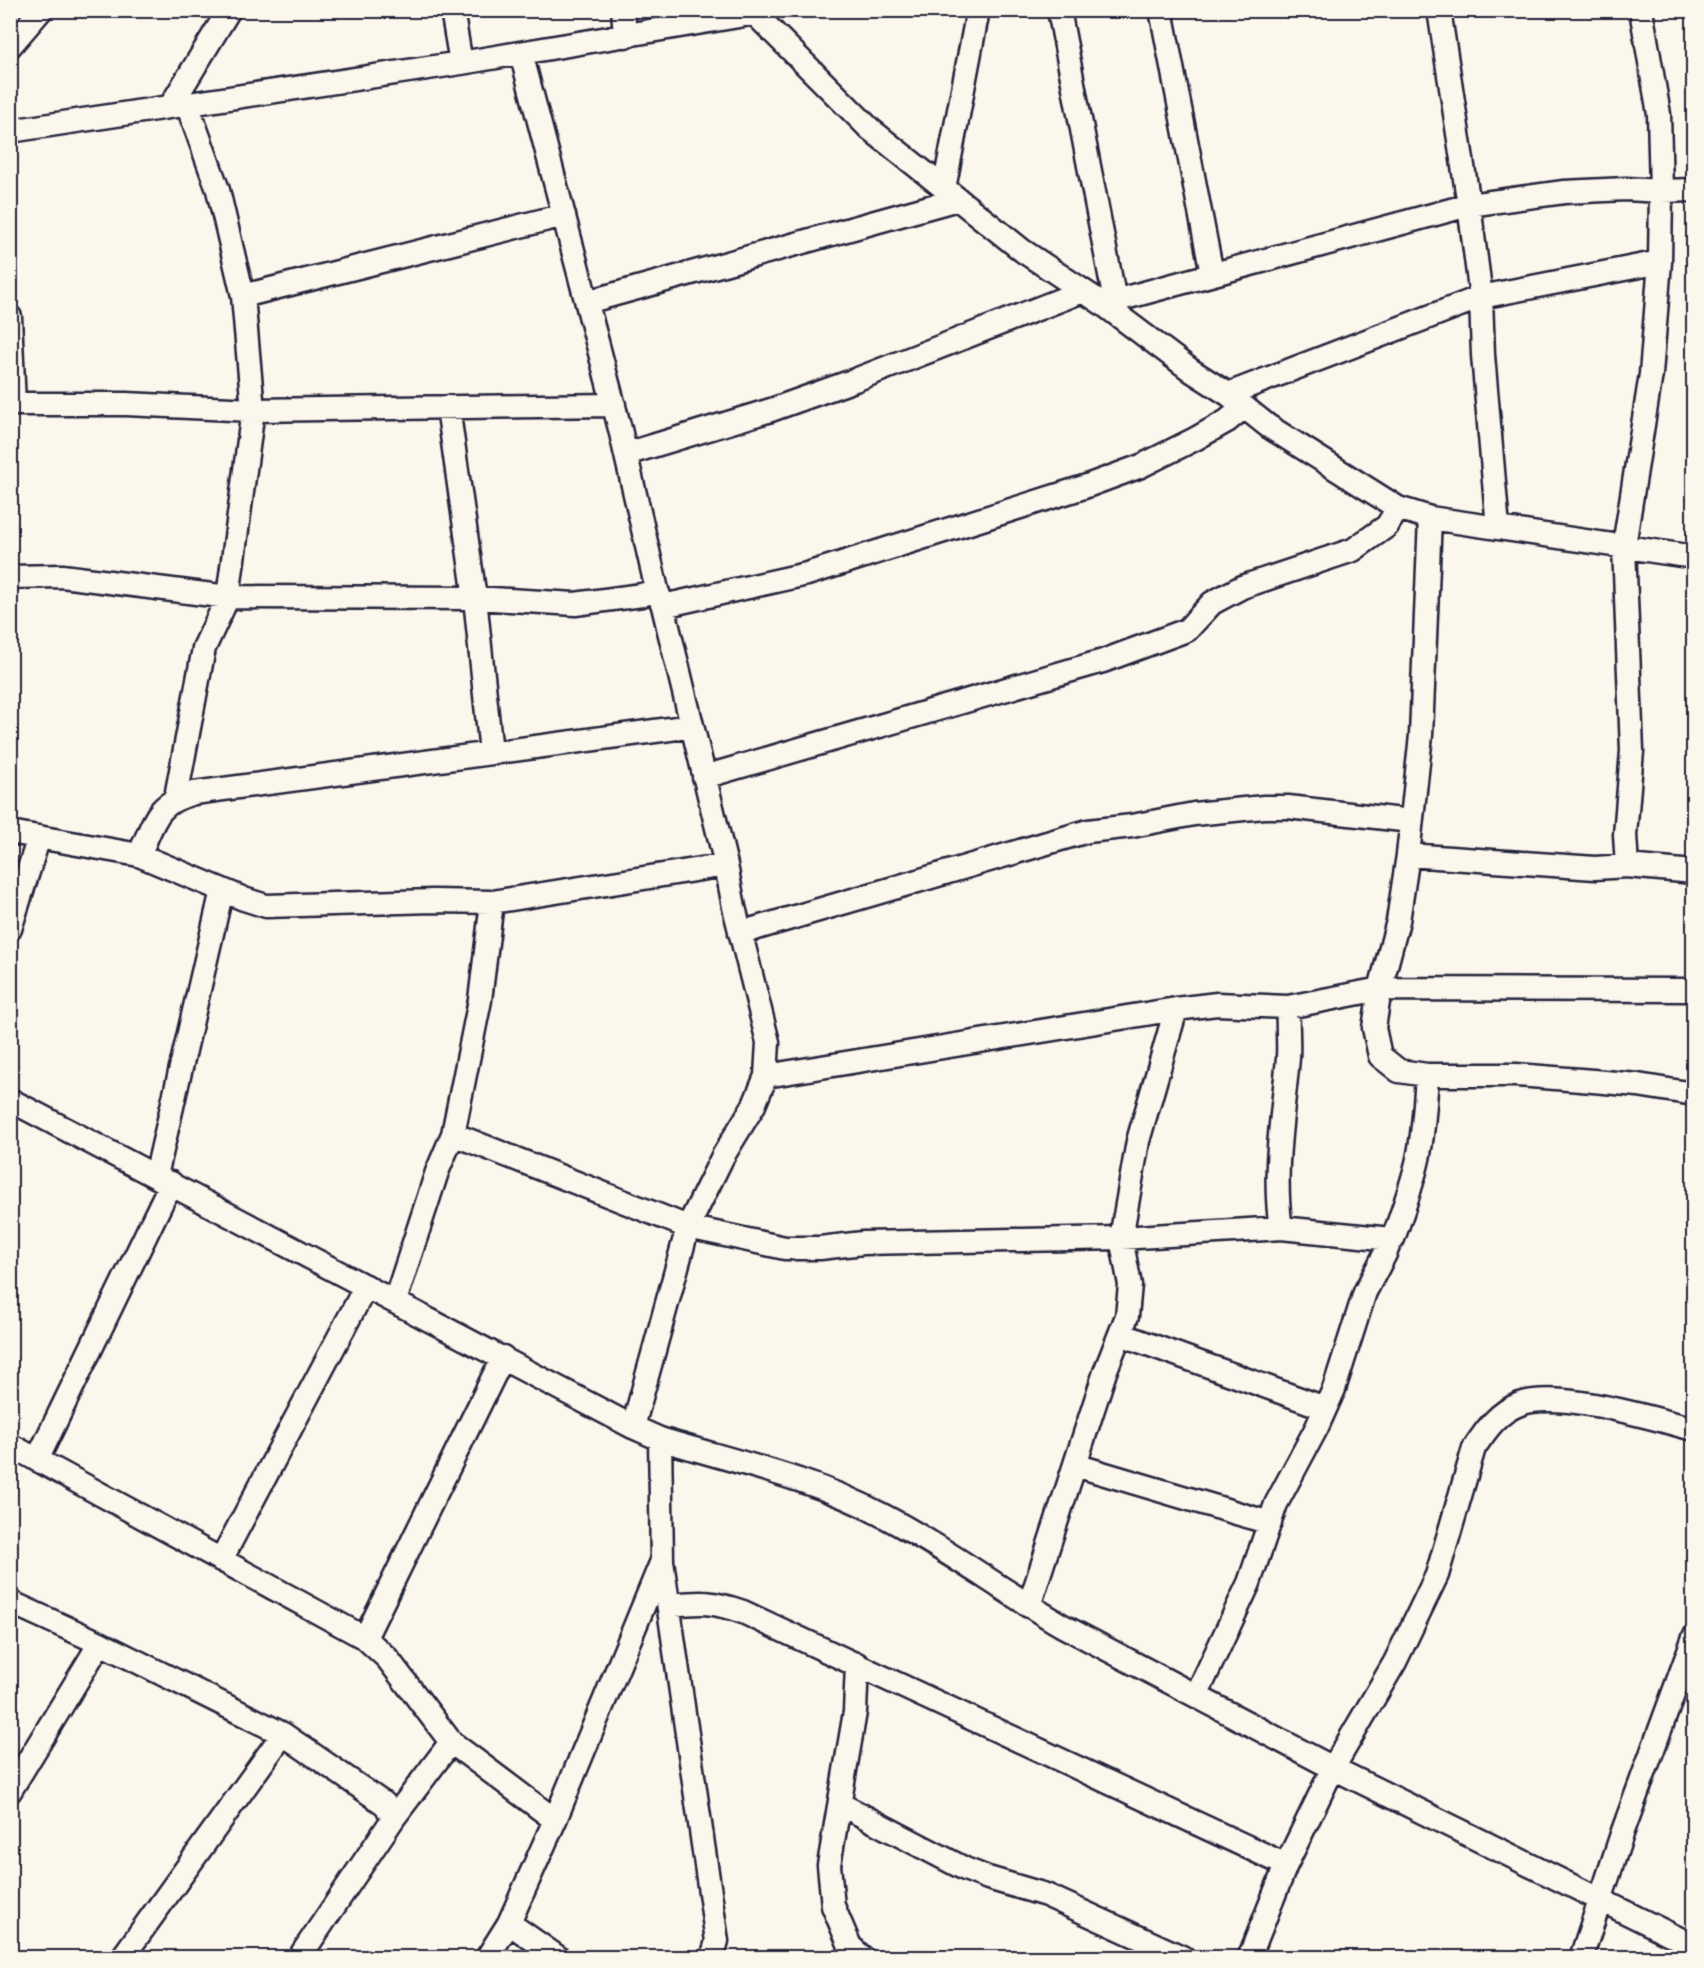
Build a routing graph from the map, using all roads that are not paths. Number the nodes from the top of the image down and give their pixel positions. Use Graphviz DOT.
graph roads {
  1 [pos="41,10"];
  2 [pos="229,10"];
  3 [pos="452,10"];
  4 [pos="623,10"];
  5 [pos="978,10"];
  6 [pos="1059,10"];
  7 [pos="1161,10"];
  8 [pos="1439,10"];
  9 [pos="1641,10"];
  10 [pos="760,12"];
  11 [pos="625,36"];
  12 [pos="10,46"];
  13 [pos="521,53"];
  14 [pos="460,63"];
  15 [pos="179,106"];
  16 [pos="10,131"];
  17 [pos="1694,190"];
  18 [pos="1661,191"];
  19 [pos="951,194"];
  20 [pos="1469,205"];
  21 [pos="564,215"];
  22 [pos="1660,262"];
  23 [pos="1212,274"];
  24 [pos="1083,291"];
  25 [pos="243,296"];
  26 [pos="1481,297"];
  27 [pos="587,302"];
  28 [pos="1109,302"];
  29 [pos="10,317"];
  30 [pos="1236,400"];
  31 [pos="12,404"];
  32 [pos="614,405"];
  33 [pos="448,407"];
  34 [pos="253,410"];
  35 [pos="626,454"];
  36 [pos="1398,508"];
  37 [pos="1430,518"];
  38 [pos="1498,528"];
  39 [pos="1624,546"];
  40 [pos="1694,556"];
  41 [pos="10,577"];
  42 [pos="228,597"];
  43 [pos="475,598"];
  44 [pos="660,598"];
  45 [pos="692,726"];
  46 [pos="491,753"];
  47 [pos="704,777"];
  48 [pos="176,797"];
  49 [pos="1412,821"];
  50 [pos="10,832"];
  51 [pos="39,837"];
  52 [pos="139,855"];
  53 [pos="1408,855"];
  54 [pos="726,865"];
  55 [pos="1627,866"];
  56 [pos="1694,872"];
  57 [pos="222,890"];
  58 [pos="492,902"];
  59 [pos="10,929"];
  60 [pos="740,933"];
  61 [pos="1380,989"];
  62 [pos="1694,990"];
  63 [pos="1288,1007"];
  64 [pos="1176,1009"];
  65 [pos="1427,1075"];
  66 [pos="766,1076"];
  67 [pos="1694,1094"];
  68 [pos="10,1100"];
  69 [pos="453,1134"];
  70 [pos="163,1179"];
  71 [pos="688,1227"];
  72 [pos="1281,1228"];
  73 [pos="1121,1238"];
  74 [pos="1390,1239"];
  75 [pos="366,1286"];
  76 [pos="395,1301"];
  77 [pos="1120,1334"];
  78 [pos="503,1357"];
  79 [pos="1325,1408"];
  80 [pos="633,1427"];
  81 [pos="1694,1429"];
  82 [pos="660,1439"];
  83 [pos="10,1445"];
  84 [pos="37,1460"];
  85 [pos="1075,1465"];
  86 [pos="1270,1523"];
  87 [pos="221,1560"];
  88 [pos="662,1562"];
  89 [pos="10,1602"];
  90 [pos="670,1605"];
  91 [pos="1029,1606"];
  92 [pos="1694,1637"];
  93 [pos="365,1638"];
  94 [pos="100,1643"];
  95 [pos="857,1664"];
  96 [pos="1196,1696"];
  97 [pos="283,1734"];
  98 [pos="451,1742"];
  99 [pos="1333,1768"];
  100 [pos="10,1791"];
  101 [pos="840,1804"];
  102 [pos="393,1819"];
  103 [pos="555,1820"];
  104 [pos="1286,1865"];
  105 [pos="1600,1899"];
  106 [pos="509,1923"];
  107 [pos="1694,1946"];
  108 [pos="122,1958"];
  109 [pos="299,1958"];
  110 [pos="487,1958"];
  111 [pos="559,1958"];
  112 [pos="712,1958"];
  113 [pos="862,1958"];
  114 [pos="1184,1958"];
  115 [pos="1249,1958"];
  116 [pos="1581,1958"];
  1 -- 12 [label="street"];
  2 -- 15 [label="street"];
  3 -- 14 [label="street"];
  4 -- 11 [label="street"];
  5 -- 19 [label="street"];
  6 -- 28 [label="street"];
  7 -- 23 [label="street"];
  8 -- 20 [label="street"];
  9 -- 18 [label="street"];
  10 -- 11 [label="street"];
  10 -- 19 [label="street"];
  11 -- 13 [label="street"];
  13 -- 14 [label="street"];
  13 -- 21 [label="street"];
  14 -- 15 [label="street"];
  15 -- 16 [label="street"];
  15 -- 25 [label="street"];
  17 -- 18 [label="street"];
  18 -- 20 [label="street"];
  18 -- 22 [label="street"];
  19 -- 24 [label="street"];
  19 -- 27 [label="street"];
  20 -- 23 [label="street"];
  20 -- 26 [label="street"];
  21 -- 25 [label="street"];
  21 -- 27 [label="street"];
  22 -- 26 [label="street"];
  22 -- 39 [label="street"];
  23 -- 28 [label="street"];
  24 -- 28 [label="street"];
  24 -- 35 [label="street"];
  25 -- 34 [label="street"];
  26 -- 30 [label="street"];
  26 -- 38 [label="street"];
  27 -- 32 [label="street"];
  28 -- 30 [label="street"];
  29 -- 31 [label="street"];
  30 -- 36 [label="street"];
  30 -- 44 [label="street"];
  31 -- 34 [label="street"];
  32 -- 33 [label="street"];
  32 -- 35 [label="street"];
  33 -- 34 [label="street"];
  33 -- 43 [label="street"];
  34 -- 42 [label="street"];
  35 -- 44 [label="street"];
  36 -- 37 [label="street"];
  36 -- 47 [label="street"];
  37 -- 38 [label="street"];
  37 -- 49 [label="street"];
  38 -- 39 [label="street"];
  39 -- 40 [label="street"];
  39 -- 55 [label="street"];
  41 -- 42 [label="street"];
  42 -- 43 [label="street"];
  42 -- 48 [label="street"];
  43 -- 44 [label="street"];
  43 -- 46 [label="street"];
  44 -- 45 [label="street"];
  45 -- 46 [label="street"];
  45 -- 47 [label="street"];
  46 -- 48 [label="street"];
  47 -- 54 [label="street"];
  48 -- 52 [label="street"];
  49 -- 53 [label="street"];
  49 -- 60 [label="street"];
  50 -- 51 [label="street"];
  51 -- 52 [label="street"];
  51 -- 59 [label="street"];
  52 -- 57 [label="street"];
  53 -- 55 [label="street"];
  53 -- 61 [label="street"];
  54 -- 58 [label="street"];
  54 -- 60 [label="street"];
  55 -- 56 [label="street"];
  57 -- 58 [label="street"];
  57 -- 70 [label="street"];
  58 -- 69 [label="street"];
  60 -- 66 [label="street"];
  61 -- 62 [label="street"];
  61 -- 63 [label="street"];
  61 -- 65 [label="street"];
  63 -- 64 [label="street"];
  63 -- 72 [label="street"];
  64 -- 66 [label="street"];
  64 -- 73 [label="street"];
  65 -- 67 [label="street"];
  65 -- 74 [label="street"];
  66 -- 71 [label="street"];
  68 -- 70 [label="street"];
  69 -- 71 [label="street"];
  69 -- 76 [label="street"];
  70 -- 75 [label="street"];
  70 -- 84 [label="street"];
  71 -- 73 [label="street"];
  71 -- 80 [label="street"];
  72 -- 73 [label="street"];
  72 -- 74 [label="street"];
  73 -- 77 [label="street"];
  74 -- 79 [label="street"];
  75 -- 76 [label="street"];
  75 -- 87 [label="street"];
  76 -- 78 [label="street"];
  77 -- 79 [label="street"];
  77 -- 85 [label="street"];
  78 -- 80 [label="street"];
  78 -- 93 [label="street"];
  79 -- 86 [label="street"];
  80 -- 82 [label="street"];
  81 -- 99 [label="street"];
  82 -- 88 [label="street"];
  82 -- 91 [label="street"];
  83 -- 84 [label="street"];
  84 -- 87 [label="street"];
  85 -- 86 [label="street"];
  85 -- 91 [label="street"];
  86 -- 96 [label="street"];
  87 -- 93 [label="street"];
  88 -- 90 [label="street"];
  88 -- 103 [label="street"];
  89 -- 94 [label="street"];
  90 -- 95 [label="street"];
  90 -- 112 [label="street"];
  91 -- 96 [label="street"];
  92 -- 105 [label="street"];
  93 -- 98 [label="street"];
  94 -- 97 [label="street"];
  94 -- 100 [label="street"];
  95 -- 101 [label="street"];
  95 -- 104 [label="street"];
  96 -- 99 [label="street"];
  97 -- 102 [label="street"];
  97 -- 108 [label="street"];
  98 -- 102 [label="street"];
  98 -- 103 [label="street"];
  99 -- 104 [label="street"];
  99 -- 105 [label="street"];
  101 -- 113 [label="street"];
  101 -- 114 [label="street"];
  102 -- 109 [label="street"];
  103 -- 106 [label="street"];
  104 -- 115 [label="street"];
  105 -- 107 [label="street"];
  105 -- 116 [label="street"];
  106 -- 110 [label="street"];
  106 -- 111 [label="street"];
}
